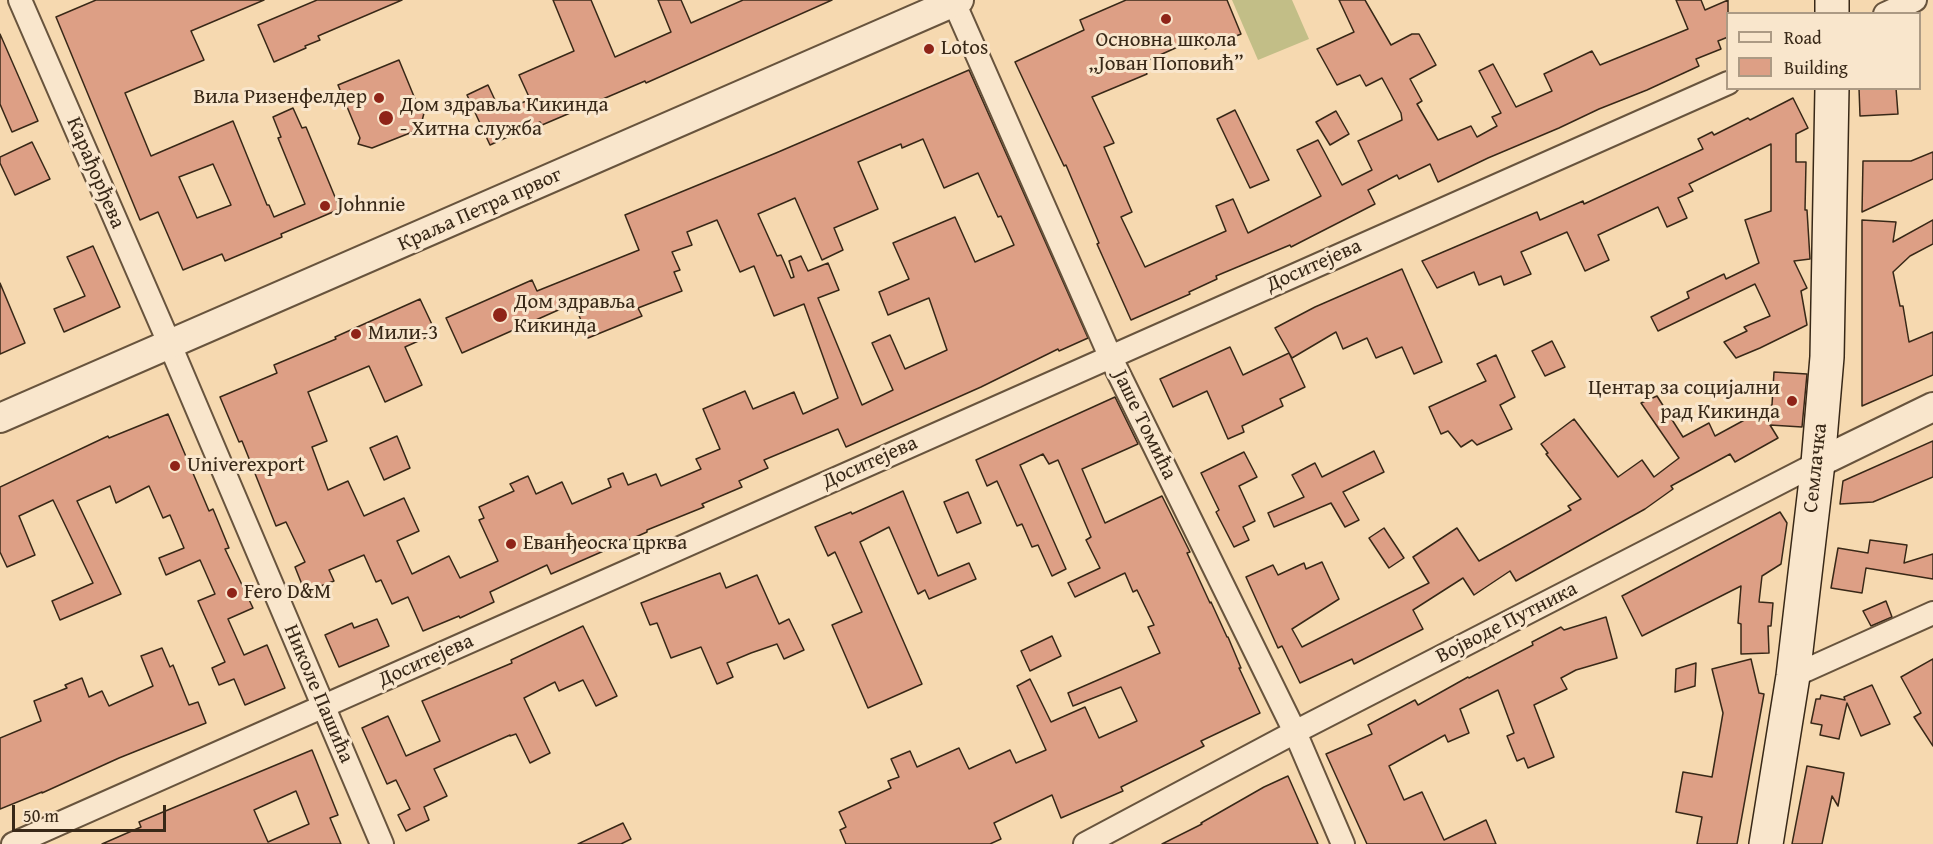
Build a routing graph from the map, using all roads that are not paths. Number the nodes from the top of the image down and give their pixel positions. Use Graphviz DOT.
graph roads {
  1 [pos="9,0"];
  2 [pos="20,0"];
  3 [pos="1915,0"];
  4 [pos="955,1"];
  5 [pos="0,4"];
  6 [pos="1889,12"];
  7 [pos="1726,84"];
  8 [pos="1832,90"];
  9 [pos="170,345"];
  10 [pos="1110,356"];
  11 [pos="1933,407"];
  12 [pos="0,418"];
  13 [pos="1818,464"];
  14 [pos="1933,613"];
  15 [pos="1793,676"];
  16 [pos="324,707"];
  17 [pos="1295,732"];
  18 [pos="13,844"];
  19 [pos="382,844"];
  20 [pos="1085,844"];
  21 [pos="1343,844"];
  22 [pos="1766,844"];
  1 -- 5 [label="street"];
  2 -- 9 [label="street, Карађорђева"];
  3 -- 6 [label="street"];
  4 -- 9 [label="street, Краља Петра првог"];
  4 -- 10 [label="street, Јаше Томића"];
  7 -- 10 [label="street, Доситејева"];
  8 -- 13 [label="main road, Семлачка"];
  9 -- 12 [label="street, Краља Петра првог"];
  9 -- 16 [label="street, Николе Пашића"];
  10 -- 16 [label="street, Доситејева"];
  10 -- 17 [label="street, Јаше Томића"];
  11 -- 13 [label="street, Војводе Путника"];
  13 -- 15 [label="main road, Семлачка"];
  13 -- 17 [label="street, Војводе Путника"];
  14 -- 15 [label="street"];
  15 -- 22 [label="main road, Семлачка"];
  16 -- 18 [label="street, Доситејева"];
  16 -- 19 [label="street, Николе Пашића"];
  17 -- 20 [label="street, Војводе Путника"];
  17 -- 21 [label="street, Јаше Томића"];
}
